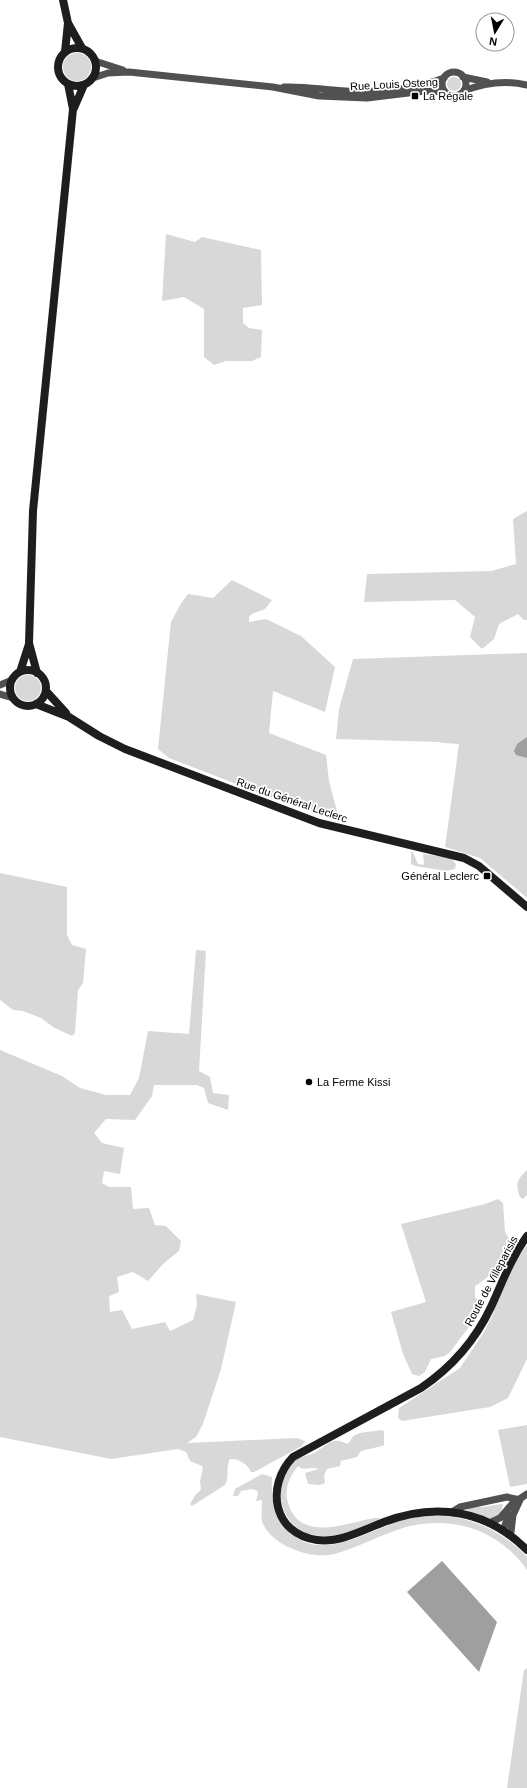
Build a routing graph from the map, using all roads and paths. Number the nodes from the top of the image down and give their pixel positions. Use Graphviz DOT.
graph roads {
  1 [pos="63,0"];
  2 [pos="68,23"];
  3 [pos="82,48"];
  4 [pos="65,52"];
  5 [pos="95,61"];
  6 [pos="129,72"];
  7 [pos="463,77"];
  8 [pos="93,78"];
  9 [pos="444,78"];
  10 [pos="493,83"];
  11 [pos="68,84"];
  12 [pos="84,85"];
  13 [pos="527,86"];
  14 [pos="273,87"];
  15 [pos="464,91"];
  16 [pos="445,92"];
  17 [pos="74,109"];
  18 [pos="29,643"];
  19 [pos="20,672"];
  20 [pos="37,673"];
  21 [pos="12,680"];
  22 [pos="0,685"];
  23 [pos="46,691"];
  24 [pos="0,694"];
  25 [pos="13,698"];
  26 [pos="36,704"];
  27 [pos="69,717"];
  28 [pos="527,906"];
  29 [pos="527,1236"];
  30 [pos="527,1494"];
  31 [pos="520,1500"];
  32 [pos="507,1511"];
  33 [pos="452,1512"];
  34 [pos="489,1523"];
  35 [pos="506,1533"];
  36 [pos="527,1550"];
  1 -- 2 [label="main road"];
  2 -- 3 [label="main road"];
  2 -- 4 [label="main road"];
  3 -- 4 [label="main road"];
  3 -- 5 [label="main road"];
  4 -- 11 [label="main road"];
  5 -- 6 [label="street, Rue Louis Osteng"];
  5 -- 8 [label="main road"];
  6 -- 8 [label="street, Rue Louis Osteng"];
  6 -- 14 [label="street, Rue Louis Osteng"];
  7 -- 9 [label="street"];
  7 -- 10 [label="street"];
  7 -- 15 [label="street"];
  8 -- 12 [label="main road"];
  9 -- 14 [label="street, Rue Louis Osteng"];
  9 -- 16 [label="street"];
  10 -- 13 [label="street"];
  10 -- 15 [label="street"];
  11 -- 12 [label="main road"];
  11 -- 17 [label="main road"];
  12 -- 17 [label="main road"];
  14 -- 16 [label="street, Rue Louis Osteng"];
  15 -- 16 [label="street"];
  17 -- 18 [label="main road"];
  18 -- 19 [label="main road"];
  18 -- 20 [label="main road"];
  19 -- 20 [label="main road"];
  19 -- 21 [label="main road"];
  20 -- 23 [label="main road"];
  21 -- 22 [label="street"];
  21 -- 25 [label="main road"];
  23 -- 26 [label="main road"];
  23 -- 27 [label="main road, Rue du Général Leclerc"];
  24 -- 25 [label="street"];
  25 -- 26 [label="main road"];
  26 -- 27 [label="main road, Rue du Général Leclerc"];
  27 -- 28 [label="main road, Rue du Général Leclerc"];
  29 -- 33 [label="main road, Route de Villeparisis"];
  30 -- 31 [label="street"];
  31 -- 32 [label="street"];
  31 -- 33 [label="street"];
  31 -- 35 [label="street"];
  32 -- 34 [label="street"];
  32 -- 35 [label="street"];
  33 -- 34 [label="main road, Route de Villeparisis"];
  34 -- 35 [label="main road, Route de Villeparisis"];
  35 -- 36 [label="main road, Route de Villeparisis"];
}
